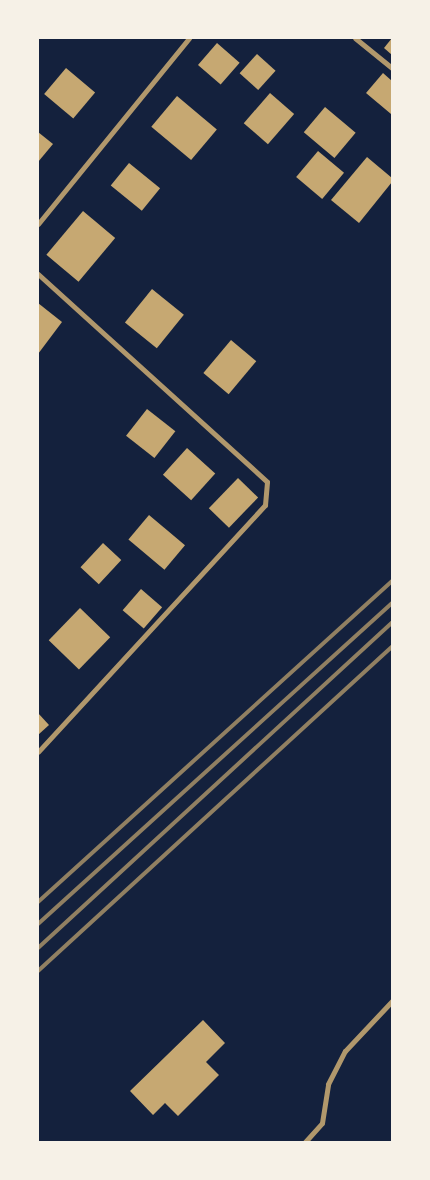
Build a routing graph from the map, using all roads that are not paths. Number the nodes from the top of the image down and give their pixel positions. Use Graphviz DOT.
graph roads {
  1 [pos="189,38"];
  2 [pos="354,38"];
  3 [pos="392,68"];
  4 [pos="38,224"];
  5 [pos="38,274"];
  6 [pos="38,752"];
  7 [pos="392,1001"];
  8 [pos="305,1142"];
  1 -- 4 [label="street"];
  2 -- 3 [label="street"];
  5 -- 6 [label="street"];
  7 -- 8 [label="street"];
}
